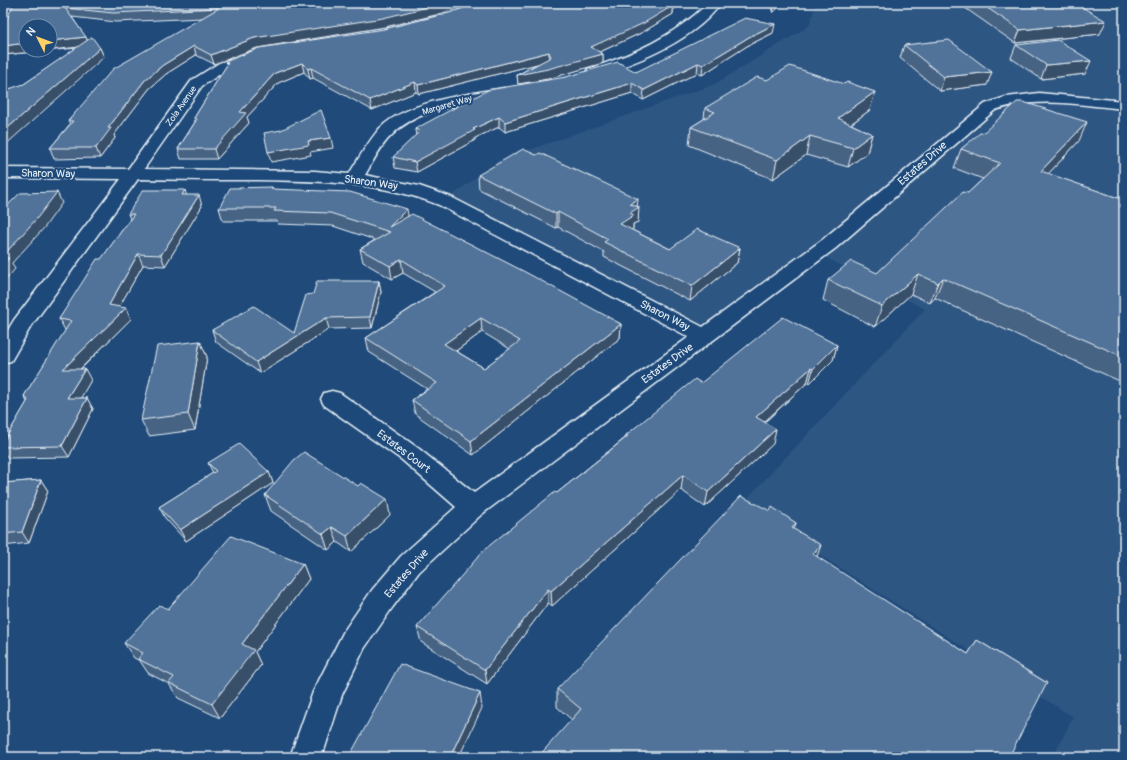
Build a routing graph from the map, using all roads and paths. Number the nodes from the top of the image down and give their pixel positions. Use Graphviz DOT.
graph roads {
  1 [pos="714,3"];
  2 [pos="265,52"];
  3 [pos="581,76"];
  4 [pos="514,90"];
  5 [pos="1124,105"];
  6 [pos="3,173"];
  7 [pos="133,174"];
  8 [pos="354,179"];
  9 [pos="704,336"];
  10 [pos="3,356"];
  11 [pos="332,399"];
  12 [pos="473,507"];
  13 [pos="306,757"];
  1 -- 3 [label="street"];
  2 -- 7 [label="street, Zola Avenue"];
  4 -- 8 [label="street, Margaret Way"];
  5 -- 9 [label="street, Estates Drive"];
  6 -- 7 [label="street, Sharon Way"];
  7 -- 8 [label="street, Sharon Way"];
  7 -- 10 [label="street, Zola Avenue"];
  8 -- 9 [label="street, Sharon Way"];
  9 -- 12 [label="street, Estates Drive"];
  11 -- 12 [label="street, Estates Court"];
  12 -- 13 [label="street, Estates Drive"];
}
